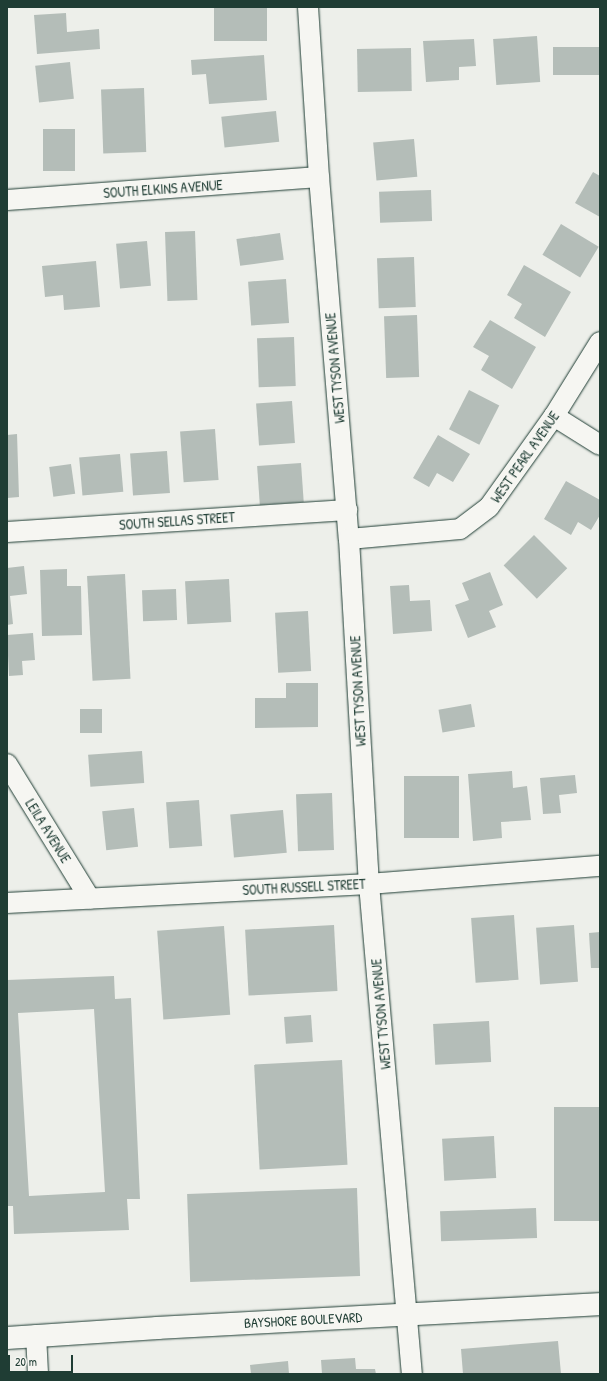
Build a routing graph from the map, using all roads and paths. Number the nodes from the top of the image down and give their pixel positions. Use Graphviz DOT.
graph roads {
  1 [pos="308,7"];
  2 [pos="319,177"];
  3 [pos="7,200"];
  4 [pos="600,342"];
  5 [pos="554,416"];
  6 [pos="600,445"];
  7 [pos="347,510"];
  8 [pos="7,532"];
  9 [pos="349,539"];
  10 [pos="7,764"];
  11 [pos="600,866"];
  12 [pos="369,884"];
  13 [pos="90,899"];
  14 [pos="7,903"];
  15 [pos="600,1304"];
  16 [pos="408,1315"];
  17 [pos="36,1335"];
  18 [pos="7,1338"];
  19 [pos="38,1374"];
  20 [pos="412,1374"];
  1 -- 2 [label="street, WEST TYSON AVENUE"];
  2 -- 3 [label="street, SOUTH ELKINS AVENUE"];
  2 -- 7 [label="street, WEST TYSON AVENUE"];
  4 -- 5 [label="street, WEST PEARL AVENUE"];
  5 -- 6 [label="street"];
  5 -- 9 [label="street, WEST PEARL AVENUE"];
  7 -- 8 [label="street, SOUTH SELLAS STREET"];
  7 -- 9 [label="street, WEST TYSON AVENUE"];
  9 -- 12 [label="street, WEST TYSON AVENUE"];
  10 -- 13 [label="street, LEILA AVENUE"];
  11 -- 12 [label="street, SOUTH RUSSELL STREET"];
  12 -- 13 [label="street, SOUTH RUSSELL STREET"];
  12 -- 16 [label="street, WEST TYSON AVENUE"];
  13 -- 14 [label="street, SOUTH RUSSELL STREET"];
  15 -- 16 [label="street, BAYSHORE BOULEVARD"];
  16 -- 17 [label="street, BAYSHORE BOULEVARD"];
  16 -- 20 [label="street, WEST TYSON AVENUE"];
  17 -- 18 [label="street, BAYSHORE BOULEVARD"];
  17 -- 19 [label="street"];
}
